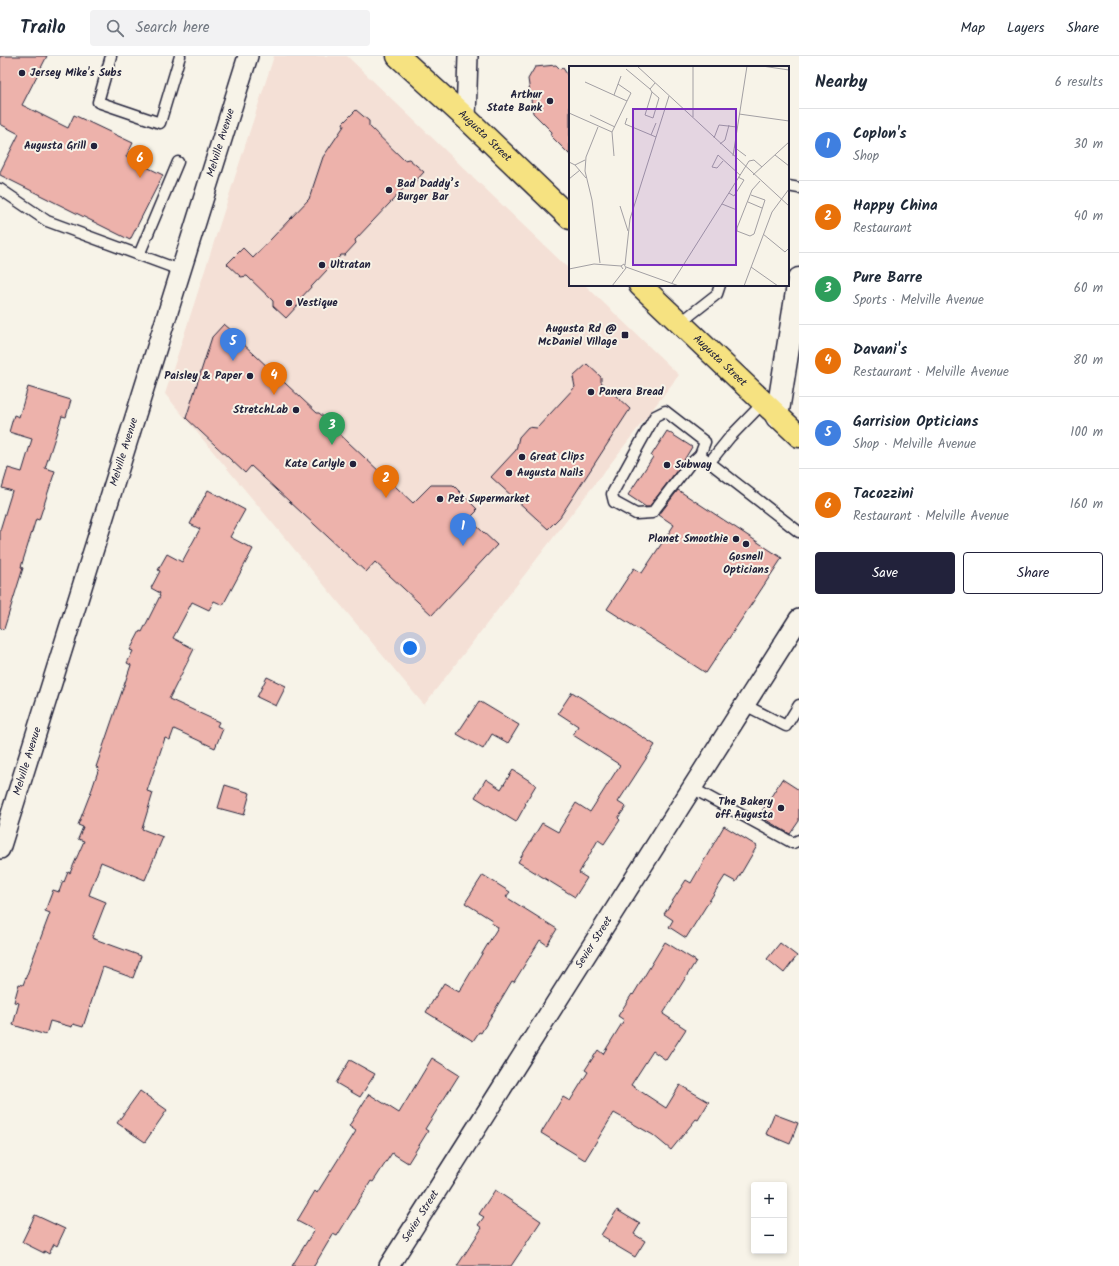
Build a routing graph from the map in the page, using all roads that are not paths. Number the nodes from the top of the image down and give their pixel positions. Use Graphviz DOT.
graph roads {
  1 [pos="112,56"];
  2 [pos="180,56"];
  3 [pos="248,56"];
  4 [pos="398,56"];
  5 [pos="468,56"];
  6 [pos="466,118"];
  7 [pos="178,162"];
  8 [pos="789,186"];
  9 [pos="799,188"];
  10 [pos="0,189"];
  11 [pos="569,217"];
  12 [pos="139,255"];
  13 [pos="180,270"];
  14 [pos="799,279"];
  15 [pos="641,286"];
  16 [pos="720,286"];
  17 [pos="680,323"];
  18 [pos="794,350"];
  19 [pos="770,410"];
  20 [pos="799,436"];
  21 [pos="700,455"];
  22 [pos="709,463"];
  23 [pos="799,532"];
  24 [pos="799,619"];
  25 [pos="745,705"];
  26 [pos="799,705"];
  27 [pos="692,788"];
  28 [pos="799,840"];
  29 [pos="0,849"];
  30 [pos="389,1266"];
  1 -- 2 [label="lane"];
  3 -- 13 [label="street, Melville Avenue"];
  4 -- 6 [label="main road, Augusta Street"];
  5 -- 6 [label="street"];
  6 -- 11 [label="main road, Augusta Street"];
  7 -- 12 [label="lane"];
  8 -- 9 [label="lane"];
  10 -- 12 [label="lane"];
  12 -- 13 [label="lane"];
  13 -- 29 [label="street, Melville Avenue"];
  14 -- 18 [label="street"];
  15 -- 17 [label="main road, Augusta Street"];
  16 -- 17 [label="lane"];
  17 -- 19 [label="main road, Augusta Street"];
  18 -- 19 [label="street"];
  19 -- 20 [label="main road, Augusta Street"];
  19 -- 22 [label="lane"];
  21 -- 21 [label="lane"];
  21 -- 22 [label="lane"];
  22 -- 23 [label="lane"];
  24 -- 25 [label="street, Sevier Street"];
  25 -- 26 [label="lane"];
  25 -- 27 [label="street, Sevier Street"];
  27 -- 28 [label="lane"];
  27 -- 30 [label="street, Sevier Street"];
}
